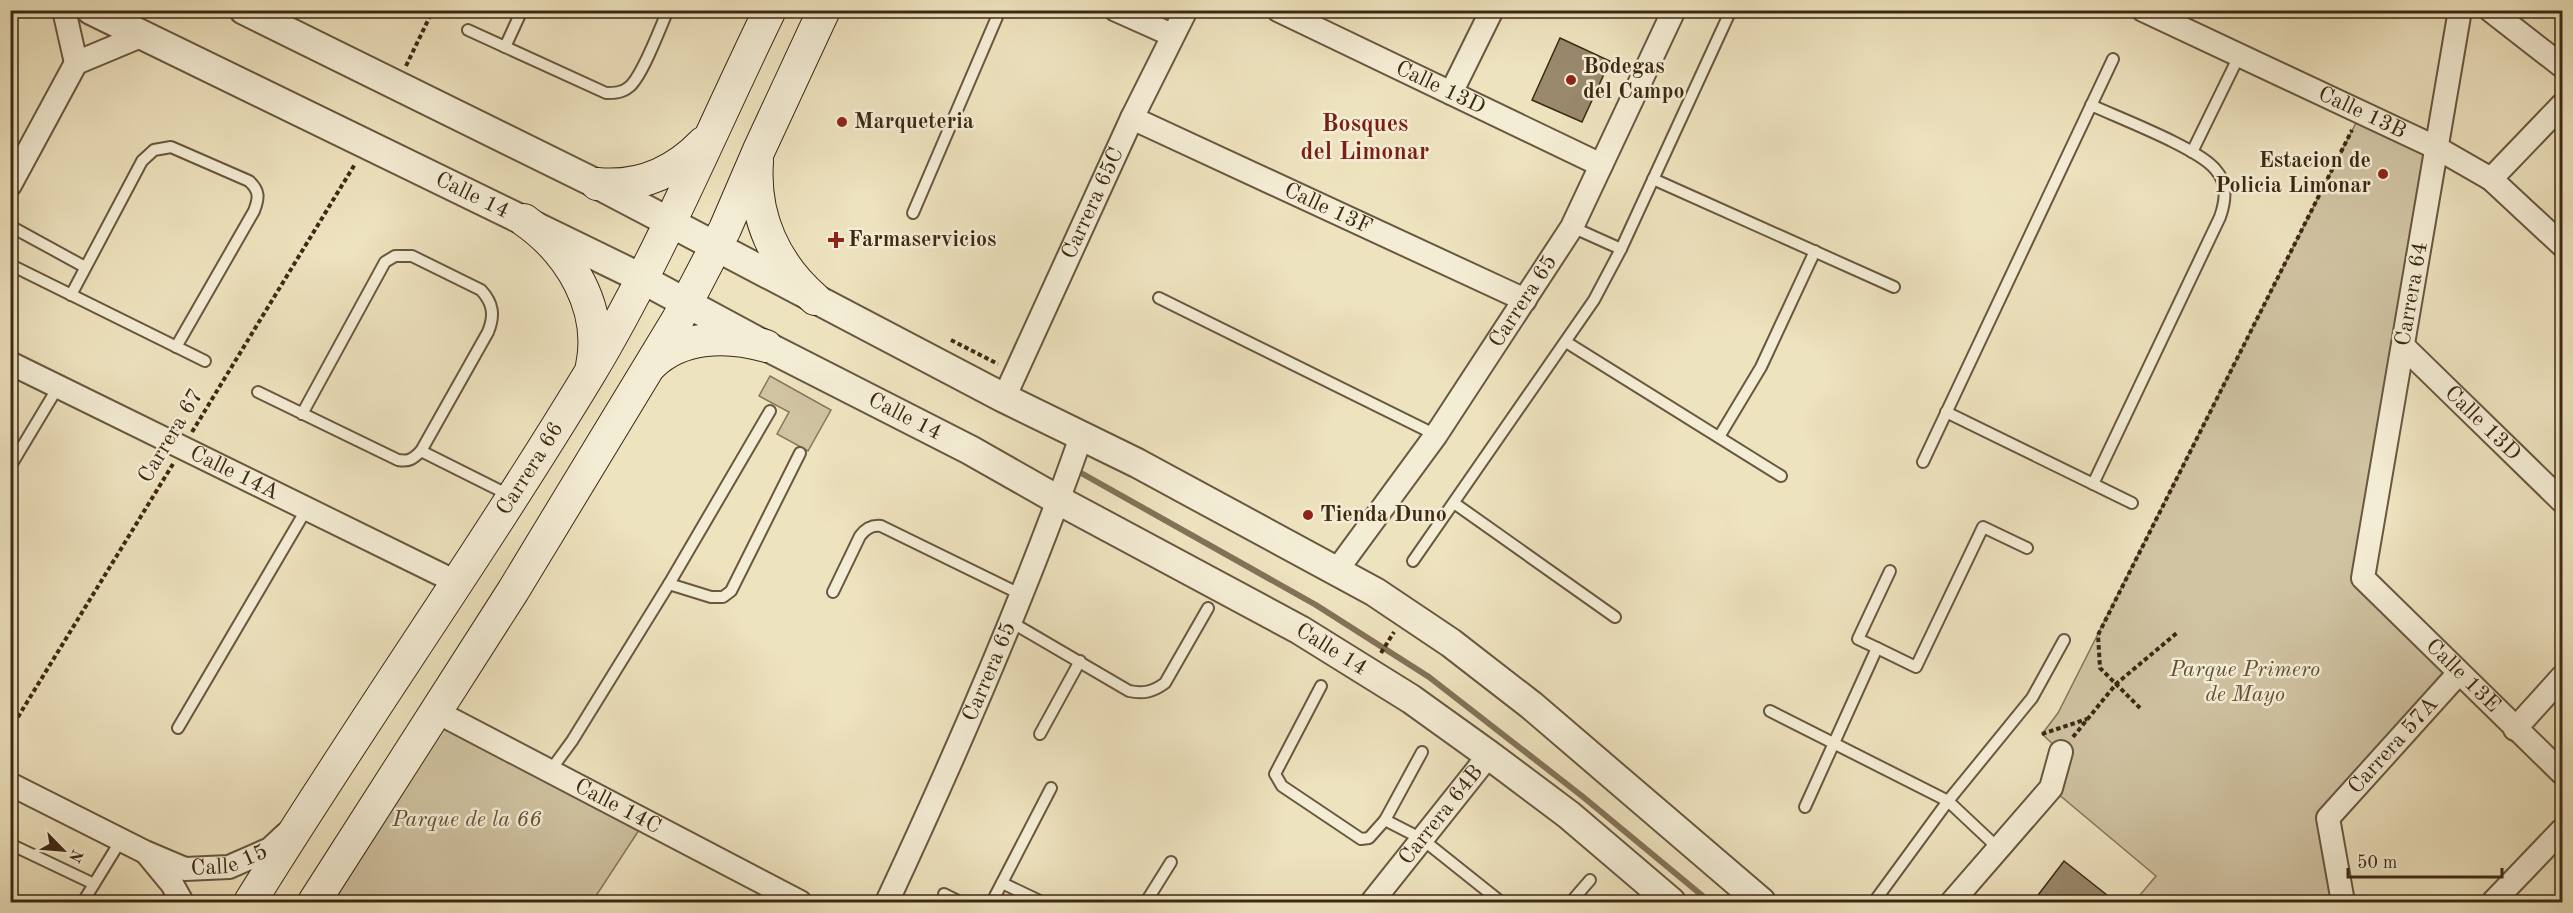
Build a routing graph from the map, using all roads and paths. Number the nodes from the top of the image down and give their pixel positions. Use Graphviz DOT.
graph roads {
  1 [pos="63,10"];
  2 [pos="91,10"];
  3 [pos="244,10"];
  4 [pos="434,10"];
  5 [pos="522,10"];
  6 [pos="668,10"];
  7 [pos="770,10"];
  8 [pos="824,10"];
  9 [pos="1000,10"];
  10 [pos="1116,10"];
  11 [pos="1186,10"];
  12 [pos="1278,10"];
  13 [pos="1492,10"];
  14 [pos="1674,10"];
  15 [pos="1731,10"];
  16 [pos="2460,10"];
  17 [pos="2490,10"];
  18 [pos="2146,11"];
  19 [pos="1303,16"];
  20 [pos="468,30"];
  21 [pos="142,35"];
  22 [pos="1172,36"];
  23 [pos="505,47"];
  24 [pos="2239,56"];
  25 [pos="2113,59"];
  26 [pos="76,63"];
  27 [pos="2562,66"];
  28 [pos="402,75"];
  29 [pos="1451,93"];
  30 [pos="2091,105"];
  31 [pos="2562,105"];
  32 [pos="2361,113"];
  33 [pos="1132,118"];
  34 [pos="716,122"];
  35 [pos="2437,147"];
  36 [pos="759,150"];
  37 [pos="2192,152"];
  38 [pos="358,158"];
  39 [pos="1600,165"];
  40 [pos="1653,179"];
  41 [pos="2491,179"];
  42 [pos="597,184"];
  43 [pos="10,185"];
  44 [pos="913,213"];
  45 [pos="524,220"];
  46 [pos="670,222"];
  47 [pos="10,226"];
  48 [pos="1572,227"];
  49 [pos="2562,245"];
  50 [pos="716,248"];
  51 [pos="1621,249"];
  52 [pos="1815,251"];
  53 [pos="85,267"];
  54 [pos="17,268"];
  55 [pos="642,278"];
  56 [pos="1894,287"];
  57 [pos="71,295"];
  58 [pos="1159,298"];
  59 [pos="815,299"];
  60 [pos="1525,300"];
  61 [pos="687,304"];
  62 [pos="943,336"];
  63 [pos="1566,342"];
  64 [pos="766,346"];
  65 [pos="2403,346"];
  66 [pos="176,347"];
  67 [pos="205,361"];
  68 [pos="10,363"];
  69 [pos="647,370"];
  70 [pos="591,372"];
  71 [pos="1010,385"];
  72 [pos="58,387"];
  73 [pos="258,392"];
  74 [pos="770,411"];
  75 [pos="1946,412"];
  76 [pos="302,414"];
  77 [pos="1436,435"];
  78 [pos="1081,437"];
  79 [pos="1719,437"];
  80 [pos="182,449"];
  81 [pos="421,451"];
  82 [pos="800,453"];
  83 [pos="1923,462"];
  84 [pos="10,467"];
  85 [pos="1781,476"];
  86 [pos="2093,484"];
  87 [pos="512,496"];
  88 [pos="1058,501"];
  89 [pos="2562,501"];
  90 [pos="1454,502"];
  91 [pos="2132,503"];
  92 [pos="306,510"];
  93 [pos="2027,548"];
  94 [pos="1413,561"];
  95 [pos="1337,570"];
  96 [pos="1890,571"];
  97 [pos="2363,578"];
  98 [pos="458,583"];
  99 [pos="669,584"];
  100 [pos="833,592"];
  101 [pos="1022,595"];
  102 [pos="1208,608"];
  103 [pos="1615,618"];
  104 [pos="1011,622"];
  105 [pos="1396,630"];
  106 [pos="2178,632"];
  107 [pos="2064,640"];
  108 [pos="1878,648"];
  109 [pos="1380,655"];
  110 [pos="1080,661"];
  111 [pos="2458,674"];
  112 [pos="2562,677"];
  113 [pos="2116,684"];
  114 [pos="1321,686"];
  115 [pos="2140,708"];
  116 [pos="1770,711"];
  117 [pos="436,712"];
  118 [pos="2088,718"];
  119 [pos="178,728"];
  120 [pos="2515,729"];
  121 [pos="10,730"];
  122 [pos="1040,734"];
  123 [pos="2042,734"];
  124 [pos="1834,741"];
  125 [pos="1422,752"];
  126 [pos="2061,752"];
  127 [pos="1489,755"];
  128 [pos="550,771"];
  129 [pos="2562,773"];
  130 [pos="10,784"];
  131 [pos="1051,788"];
  132 [pos="1948,801"];
  133 [pos="1805,807"];
  134 [pos="302,818"];
  135 [pos="1385,820"];
  136 [pos="2562,830"];
  137 [pos="1422,839"];
  138 [pos="121,840"];
  139 [pos="10,844"];
  140 [pos="1998,848"];
  141 [pos="145,852"];
  142 [pos="1171,862"];
  143 [pos="1590,880"];
  144 [pos="1002,883"];
  145 [pos="94,884"];
  146 [pos="944,894"];
  147 [pos="83,903"];
  148 [pos="182,903"];
  149 [pos="250,903"];
  150 [pos="314,903"];
  151 [pos="800,903"];
  152 [pos="887,903"];
  153 [pos="960,903"];
  154 [pos="992,903"];
  155 [pos="1042,903"];
  156 [pos="1146,903"];
  157 [pos="1372,903"];
  158 [pos="1501,903"];
  159 [pos="1571,903"];
  160 [pos="1671,903"];
  161 [pos="1761,903"];
  162 [pos="1874,903"];
  163 [pos="1952,903"];
  164 [pos="2343,903"];
  165 [pos="2493,903"];
  1 -- 26 [label="street"];
  2 -- 21 [label="street, Calle 14"];
  3 -- 42 [label="street"];
  4 -- 28 [label="path"];
  5 -- 23 [label="lane"];
  6 -- 23 [label="lane"];
  7 -- 34 [label="main road, Carrera 66"];
  8 -- 36 [label="main road"];
  9 -- 44 [label="lane"];
  10 -- 22 [label="street"];
  11 -- 22 [label="street, Carrera 65C"];
  12 -- 19 [label="street, Calle 13D"];
  13 -- 29 [label="street"];
  14 -- 39 [label="street, Carrera 65"];
  15 -- 40 [label="lane"];
  16 -- 35 [label="street, Carrera 64"];
  17 -- 27 [label="street"];
  18 -- 24 [label="street, Calle 13B"];
  19 -- 29 [label="street, Calle 13D"];
  20 -- 23 [label="lane"];
  21 -- 26 [label="street"];
  21 -- 45 [label="street, Calle 14"];
  22 -- 33 [label="street, Carrera 65C"];
  24 -- 32 [label="street, Calle 13B"];
  24 -- 37 [label="lane"];
  25 -- 30 [label="lane"];
  26 -- 43 [label="street"];
  29 -- 39 [label="street, Calle 13D"];
  30 -- 37 [label="lane"];
  30 -- 75 [label="lane"];
  31 -- 41 [label="street"];
  32 -- 35 [label="street, Calle 13B"];
  32 -- 113 [label="path"];
  33 -- 60 [label="street, Calle 13F"];
  33 -- 71 [label="street, Carrera 65C"];
  34 -- 42 [label="main road"];
  34 -- 46 [label="main road, Carrera 66"];
  35 -- 41 [label="street, Calle 13B"];
  35 -- 65 [label="street, Carrera 64"];
  36 -- 50 [label="main road"];
  36 -- 59 [label="main road"];
  37 -- 86 [label="lane"];
  38 -- 80 [label="path, Carrera 67"];
  39 -- 48 [label="street, Carrera 65"];
  40 -- 51 [label="lane"];
  40 -- 52 [label="lane"];
  41 -- 49 [label="street, Calle 13B"];
  42 -- 46 [label="street"];
  45 -- 55 [label="street, Calle 14"];
  45 -- 70 [label="main road"];
  46 -- 50 [label="street"];
  46 -- 55 [label="main road, Carrera 66"];
  47 -- 53 [label="lane"];
  48 -- 51 [label="lane"];
  48 -- 60 [label="street, Carrera 65"];
  50 -- 59 [label="street"];
  50 -- 61 [label="main road"];
  51 -- 63 [label="lane"];
  52 -- 56 [label="lane"];
  52 -- 79 [label="lane"];
  53 -- 57 [label="lane"];
  53 -- 66 [label="lane"];
  54 -- 57 [label="lane"];
  55 -- 61 [label="street, Calle 14"];
  55 -- 70 [label="main road, Carrera 66"];
  57 -- 66 [label="lane"];
  58 -- 77 [label="lane"];
  59 -- 71 [label="street"];
  60 -- 77 [label="street, Carrera 65"];
  61 -- 64 [label="street, Calle 14"];
  61 -- 69 [label="main road"];
  62 -- 71 [label="path"];
  63 -- 79 [label="lane"];
  63 -- 90 [label="lane"];
  64 -- 69 [label="main road"];
  64 -- 88 [label="street, Calle 14"];
  65 -- 89 [label="street, Calle 13D"];
  65 -- 97 [label="street, Carrera 64"];
  66 -- 67 [label="lane"];
  68 -- 72 [label="street, Calle 14A"];
  69 -- 117 [label="main road"];
  70 -- 87 [label="main road, Carrera 66"];
  71 -- 78 [label="street"];
  72 -- 80 [label="street, Calle 14A"];
  72 -- 84 [label="lane"];
  73 -- 76 [label="lane"];
  74 -- 99 [label="lane"];
  75 -- 83 [label="lane"];
  75 -- 86 [label="lane"];
  76 -- 81 [label="lane"];
  76 -- 81 [label="lane"];
  77 -- 95 [label="street, Carrera 65"];
  78 -- 88 [label="street, Carrera 65"];
  78 -- 95 [label="street"];
  79 -- 85 [label="lane"];
  80 -- 92 [label="street, Calle 14A"];
  80 -- 121 [label="path, Carrera 67"];
  81 -- 87 [label="lane"];
  82 -- 99 [label="lane"];
  86 -- 91 [label="lane"];
  87 -- 98 [label="main road, Carrera 66"];
  88 -- 101 [label="street, Carrera 65"];
  88 -- 127 [label="street, Calle 14"];
  90 -- 94 [label="lane"];
  90 -- 103 [label="lane"];
  92 -- 98 [label="street, Calle 14A"];
  92 -- 119 [label="lane"];
  93 -- 108 [label="lane"];
  95 -- 161 [label="street"];
  96 -- 108 [label="lane"];
  97 -- 111 [label="street, Calle 13E"];
  98 -- 134 [label="main road, Carrera 66"];
  99 -- 128 [label="lane"];
  100 -- 101 [label="lane"];
  101 -- 104 [label="street, Carrera 65"];
  102 -- 110 [label="lane"];
  104 -- 110 [label="lane"];
  104 -- 152 [label="street, Carrera 65"];
  105 -- 109 [label="path"];
  106 -- 113 [label="path"];
  107 -- 132 [label="lane"];
  108 -- 124 [label="lane"];
  110 -- 122 [label="lane"];
  111 -- 120 [label="street, Calle 13E"];
  111 -- 164 [label="street, Carrera 57A"];
  112 -- 120 [label="street"];
  113 -- 115 [label="path"];
  113 -- 118 [label="path"];
  114 -- 135 [label="lane"];
  116 -- 124 [label="lane"];
  117 -- 128 [label="street, Calle 14C"];
  117 -- 150 [label="main road"];
  118 -- 123 [label="path"];
  118 -- 126 [label="path"];
  120 -- 129 [label="street, Calle 13E"];
  124 -- 132 [label="lane"];
  124 -- 133 [label="lane"];
  125 -- 135 [label="lane"];
  126 -- 140 [label="street"];
  127 -- 137 [label="street, Carrera 64B"];
  127 -- 160 [label="street, Calle 14"];
  128 -- 151 [label="street, Calle 14C"];
  130 -- 138 [label="street, Calle 15"];
  131 -- 144 [label="lane"];
  132 -- 140 [label="lane"];
  132 -- 162 [label="lane"];
  134 -- 141 [label="street, Calle 15"];
  134 -- 149 [label="main road, Carrera 66"];
  135 -- 137 [label="lane"];
  136 -- 165 [label="street"];
  137 -- 157 [label="street, Carrera 64B"];
  137 -- 158 [label="lane"];
  138 -- 141 [label="street, Calle 15"];
  138 -- 145 [label="lane"];
  139 -- 145 [label="lane"];
  140 -- 163 [label="street"];
  141 -- 148 [label="street, Calle 15"];
  142 -- 156 [label="lane"];
  143 -- 159 [label="lane"];
  144 -- 154 [label="lane"];
  144 -- 155 [label="lane"];
  145 -- 147 [label="lane"];
  146 -- 153 [label="lane"];
}
